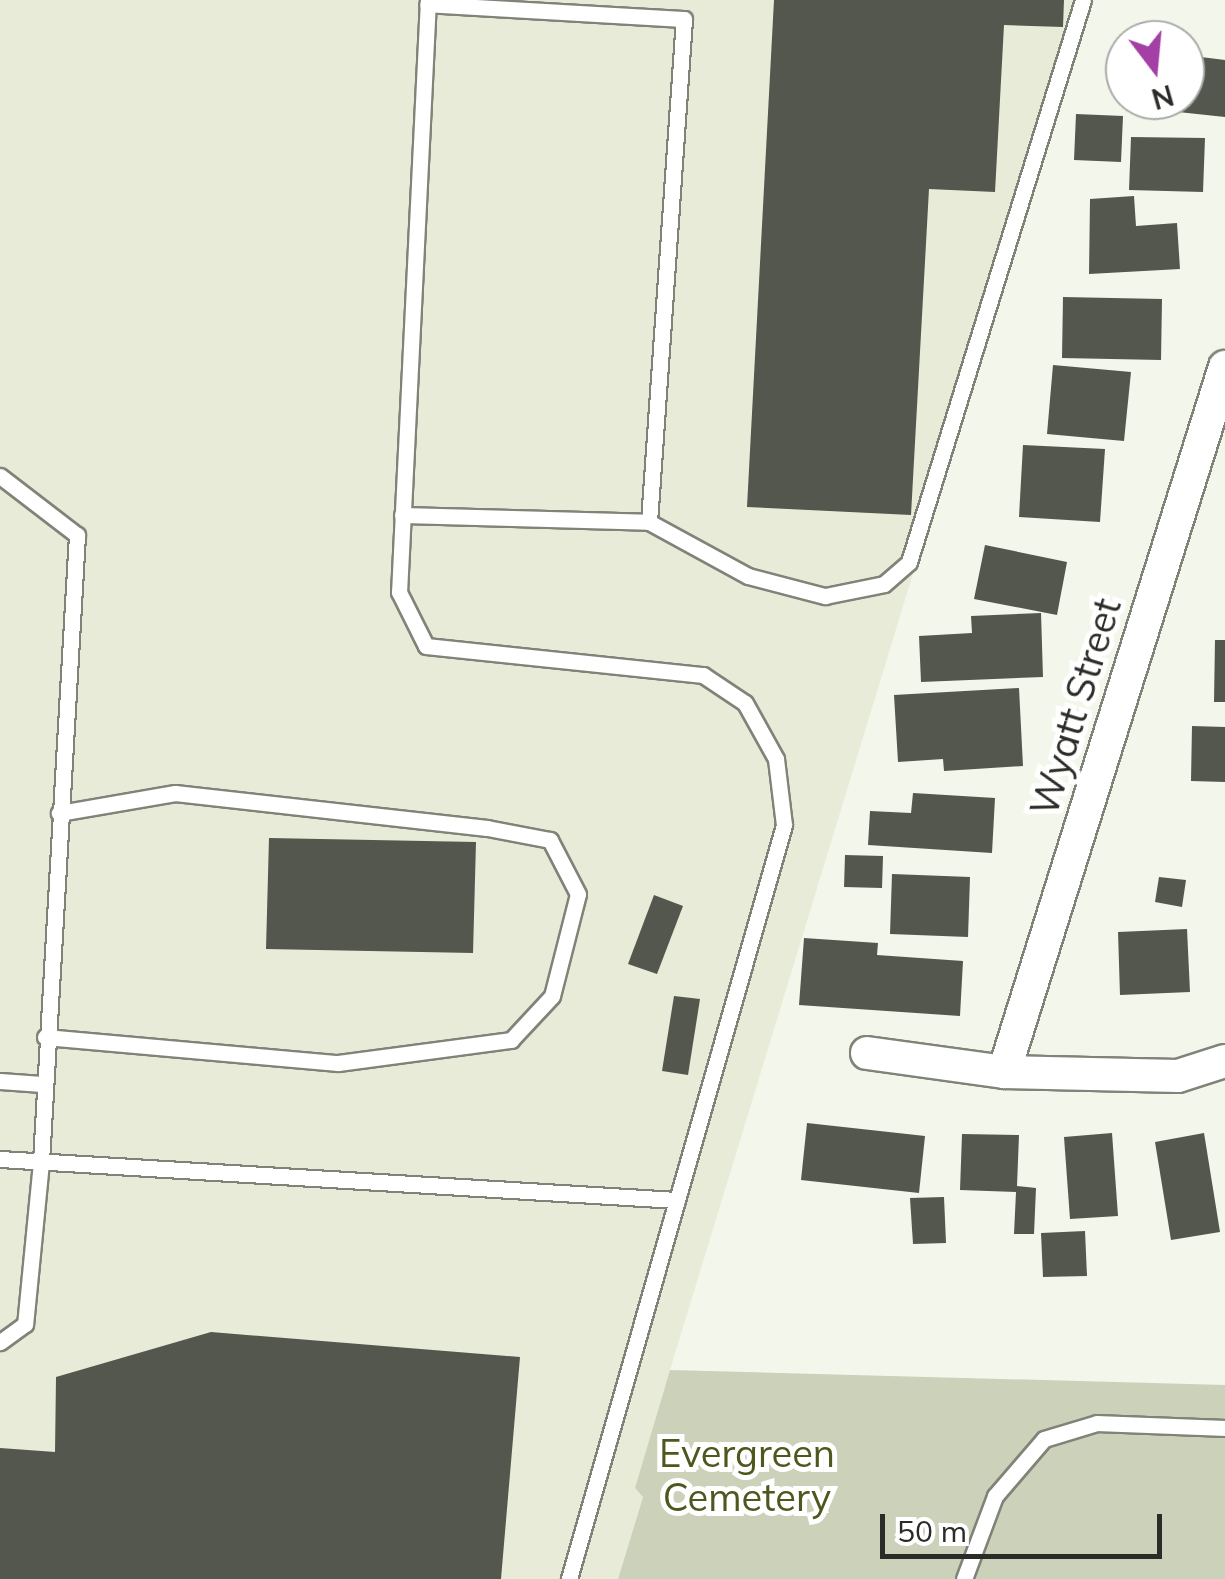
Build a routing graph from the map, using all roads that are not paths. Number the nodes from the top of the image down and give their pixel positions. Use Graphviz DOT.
graph roads {
  1 [pos="1083,0"];
  2 [pos="427,2"];
  3 [pos="539,5"];
  4 [pos="1225,367"];
  5 [pos="0,476"];
  6 [pos="402,514"];
  7 [pos="650,522"];
  8 [pos="59,814"];
  9 [pos="45,1036"];
  10 [pos="868,1053"];
  11 [pos="1225,1060"];
  12 [pos="1004,1072"];
  13 [pos="0,1081"];
  14 [pos="42,1084"];
  15 [pos="0,1160"];
  16 [pos="42,1162"];
  17 [pos="677,1200"];
  18 [pos="0,1342"];
  19 [pos="1225,1428"];
  20 [pos="569,1579"];
  21 [pos="964,1579"];
  1 -- 7 [label="lane"];
  2 -- 3 [label="lane"];
  2 -- 6 [label="lane"];
  3 -- 7 [label="lane"];
  4 -- 12 [label="street, Wyatt Street"];
  5 -- 8 [label="lane"];
  6 -- 7 [label="lane"];
  6 -- 17 [label="lane"];
  8 -- 9 [label="lane"];
  8 -- 9 [label="lane"];
  9 -- 14 [label="lane"];
  10 -- 12 [label="street"];
  11 -- 12 [label="street"];
  13 -- 14 [label="lane"];
  14 -- 16 [label="lane"];
  15 -- 16 [label="lane"];
  16 -- 17 [label="lane"];
  16 -- 18 [label="lane"];
  17 -- 20 [label="lane"];
  19 -- 21 [label="lane"];
}
